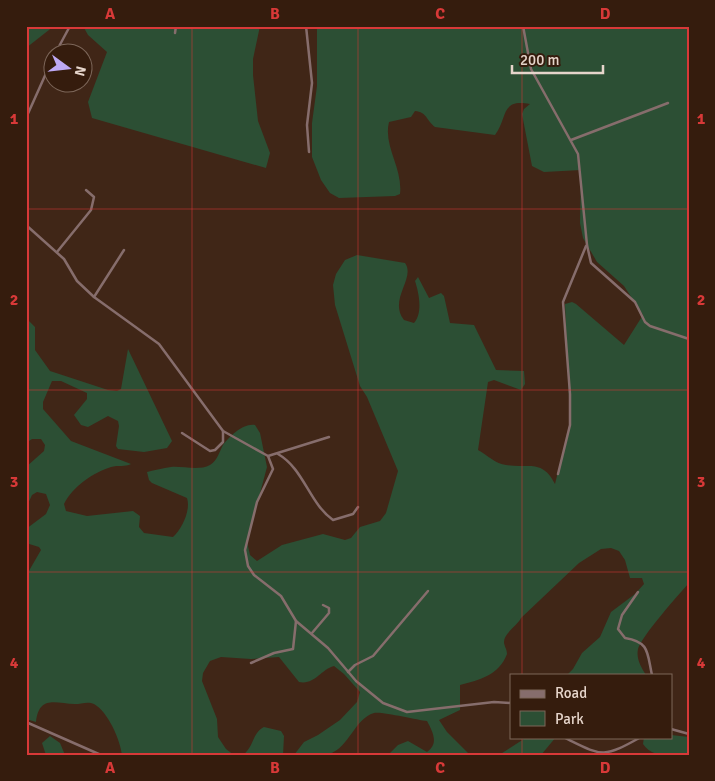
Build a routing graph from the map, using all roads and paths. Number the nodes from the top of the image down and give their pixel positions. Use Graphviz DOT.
graph roads {
  1 [pos="70,26"];
  2 [pos="176,26"];
  3 [pos="306,26"];
  4 [pos="523,26"];
  5 [pos="175,33"];
  6 [pos="61,42"];
  7 [pos="42,82"];
  8 [pos="668,103"];
  9 [pos="26,118"];
  10 [pos="571,140"];
  11 [pos="309,152"];
  12 [pos="86,190"];
  13 [pos="26,225"];
  14 [pos="586,245"];
  15 [pos="124,250"];
  16 [pos="57,252"];
  17 [pos="94,297"];
  18 [pos="689,339"];
  19 [pos="223,431"];
  20 [pos="182,434"];
  21 [pos="329,437"];
  22 [pos="278,454"];
  23 [pos="268,456"];
  24 [pos="558,474"];
  25 [pos="358,507"];
  26 [pos="428,591"];
  27 [pos="638,592"];
  28 [pos="323,605"];
  29 [pos="296,621"];
  30 [pos="312,632"];
  31 [pos="251,663"];
  32 [pos="348,672"];
  33 [pos="652,674"];
  34 [pos="510,703"];
  35 [pos="26,722"];
  36 [pos="672,729"];
  37 [pos="689,734"];
  38 [pos="565,738"];
  39 [pos="640,738"];
  40 [pos="101,755"];
  1 -- 6 [label="street"];
  2 -- 5 [label="street"];
  3 -- 11 [label="street"];
  4 -- 10 [label="street"];
  7 -- 9 [label="street"];
  8 -- 10 [label="street"];
  10 -- 14 [label="street"];
  12 -- 16 [label="street"];
  13 -- 16 [label="street"];
  14 -- 18 [label="street"];
  14 -- 24 [label="street"];
  15 -- 17 [label="street"];
  16 -- 17 [label="street"];
  17 -- 19 [label="street"];
  19 -- 20 [label="street"];
  19 -- 23 [label="street"];
  21 -- 22 [label="street"];
  22 -- 23 [label="street"];
  22 -- 25 [label="street"];
  23 -- 29 [label="street"];
  26 -- 32 [label="street"];
  27 -- 33 [label="street"];
  28 -- 30 [label="street"];
  29 -- 30 [label="street"];
  29 -- 31 [label="street"];
  30 -- 32 [label="street"];
  32 -- 34 [label="street"];
  35 -- 40 [label="street"];
  36 -- 37 [label="street"];
  38 -- 39 [label="street"];
}
